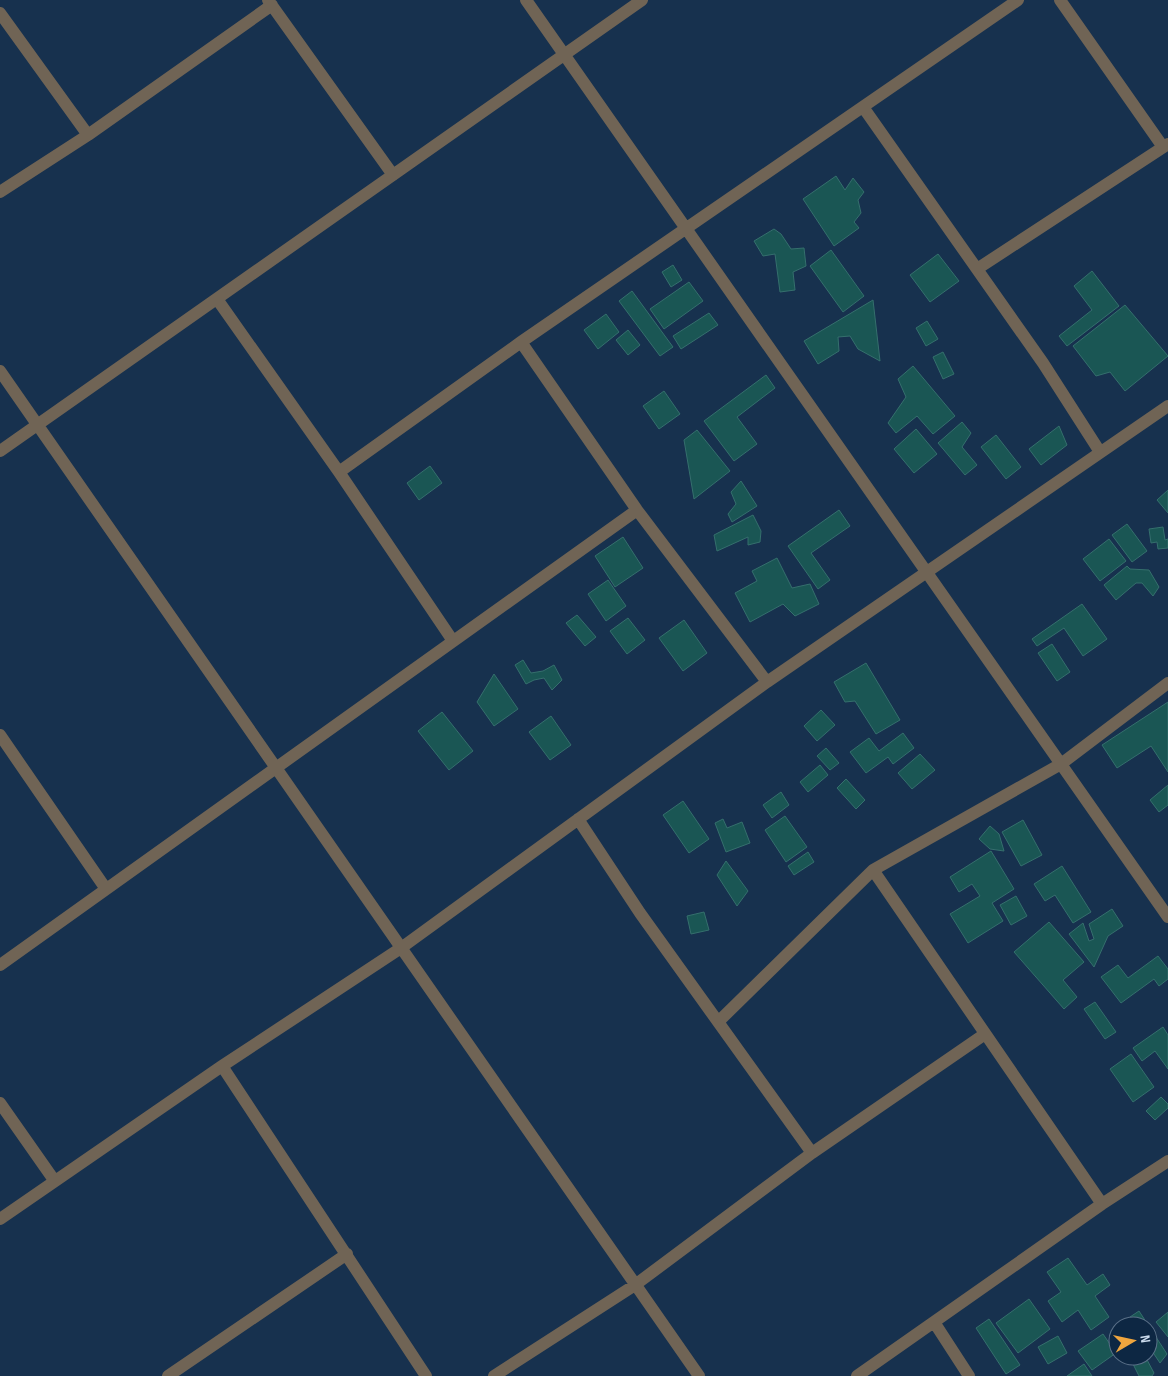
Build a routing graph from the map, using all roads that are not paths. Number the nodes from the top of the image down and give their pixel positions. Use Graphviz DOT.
graph roads {
  1 [pos="526,0"];
  2 [pos="642,0"];
  3 [pos="1018,0"];
  4 [pos="1060,0"];
  5 [pos="270,2"];
  6 [pos="0,13"];
  7 [pos="565,54"];
  8 [pos="863,107"];
  9 [pos="88,135"];
  10 [pos="1165,146"];
  11 [pos="393,175"];
  12 [pos="0,192"];
  13 [pos="686,228"];
  14 [pos="977,269"];
  15 [pos="217,299"];
  16 [pos="521,342"];
  17 [pos="0,371"];
  18 [pos="1168,406"];
  19 [pos="37,425"];
  20 [pos="0,451"];
  21 [pos="1100,452"];
  22 [pos="339,472"];
  23 [pos="637,510"];
  24 [pos="926,572"];
  25 [pos="453,641"];
  26 [pos="767,682"];
  27 [pos="1168,683"];
  28 [pos="0,735"];
  29 [pos="1061,764"];
  30 [pos="276,768"];
  31 [pos="578,818"];
  32 [pos="873,870"];
  33 [pos="106,889"];
  34 [pos="1168,917"];
  35 [pos="401,948"];
  36 [pos="0,965"];
  37 [pos="718,1022"];
  38 [pos="985,1034"];
  39 [pos="222,1066"];
  40 [pos="0,1103"];
  41 [pos="812,1153"];
  42 [pos="1168,1161"];
  43 [pos="54,1180"];
  44 [pos="1102,1204"];
  45 [pos="0,1219"];
  46 [pos="347,1254"];
  47 [pos="635,1285"];
  48 [pos="934,1322"];
  49 [pos="185,1365"];
  50 [pos="168,1376"];
  51 [pos="192,1376"];
  52 [pos="426,1376"];
  53 [pos="494,1376"];
  54 [pos="699,1376"];
  55 [pos="858,1376"];
  56 [pos="968,1376"];
  1 -- 7 [label="street"];
  2 -- 7 [label="street"];
  3 -- 8 [label="street"];
  4 -- 10 [label="street"];
  5 -- 9 [label="street"];
  5 -- 11 [label="street"];
  6 -- 9 [label="street"];
  7 -- 11 [label="street"];
  7 -- 13 [label="street"];
  8 -- 13 [label="street"];
  8 -- 14 [label="street"];
  9 -- 12 [label="street"];
  10 -- 14 [label="street"];
  11 -- 15 [label="street"];
  13 -- 16 [label="street"];
  13 -- 24 [label="street"];
  14 -- 21 [label="street"];
  15 -- 19 [label="street"];
  15 -- 22 [label="street"];
  16 -- 22 [label="street"];
  16 -- 23 [label="street"];
  17 -- 19 [label="street"];
  18 -- 21 [label="street"];
  19 -- 20 [label="street"];
  19 -- 30 [label="street"];
  21 -- 24 [label="street"];
  22 -- 25 [label="street"];
  23 -- 25 [label="street"];
  23 -- 26 [label="street"];
  24 -- 26 [label="street"];
  24 -- 29 [label="street"];
  25 -- 30 [label="street"];
  26 -- 31 [label="street"];
  27 -- 29 [label="street"];
  28 -- 33 [label="street"];
  29 -- 32 [label="street"];
  29 -- 34 [label="street"];
  30 -- 33 [label="street"];
  30 -- 35 [label="street"];
  31 -- 35 [label="street"];
  31 -- 37 [label="street"];
  32 -- 37 [label="street"];
  32 -- 38 [label="street"];
  33 -- 36 [label="street"];
  35 -- 39 [label="street"];
  35 -- 47 [label="street"];
  37 -- 41 [label="street"];
  38 -- 41 [label="street"];
  38 -- 44 [label="street"];
  39 -- 43 [label="street"];
  39 -- 46 [label="street"];
  40 -- 43 [label="street"];
  41 -- 47 [label="street"];
  42 -- 44 [label="street"];
  43 -- 45 [label="street"];
  44 -- 48 [label="street"];
  46 -- 49 [label="street"];
  46 -- 52 [label="street"];
  47 -- 53 [label="street"];
  47 -- 54 [label="street"];
  48 -- 55 [label="street"];
  48 -- 56 [label="street"];
  49 -- 50 [label="street"];
  49 -- 51 [label="street"];
}
